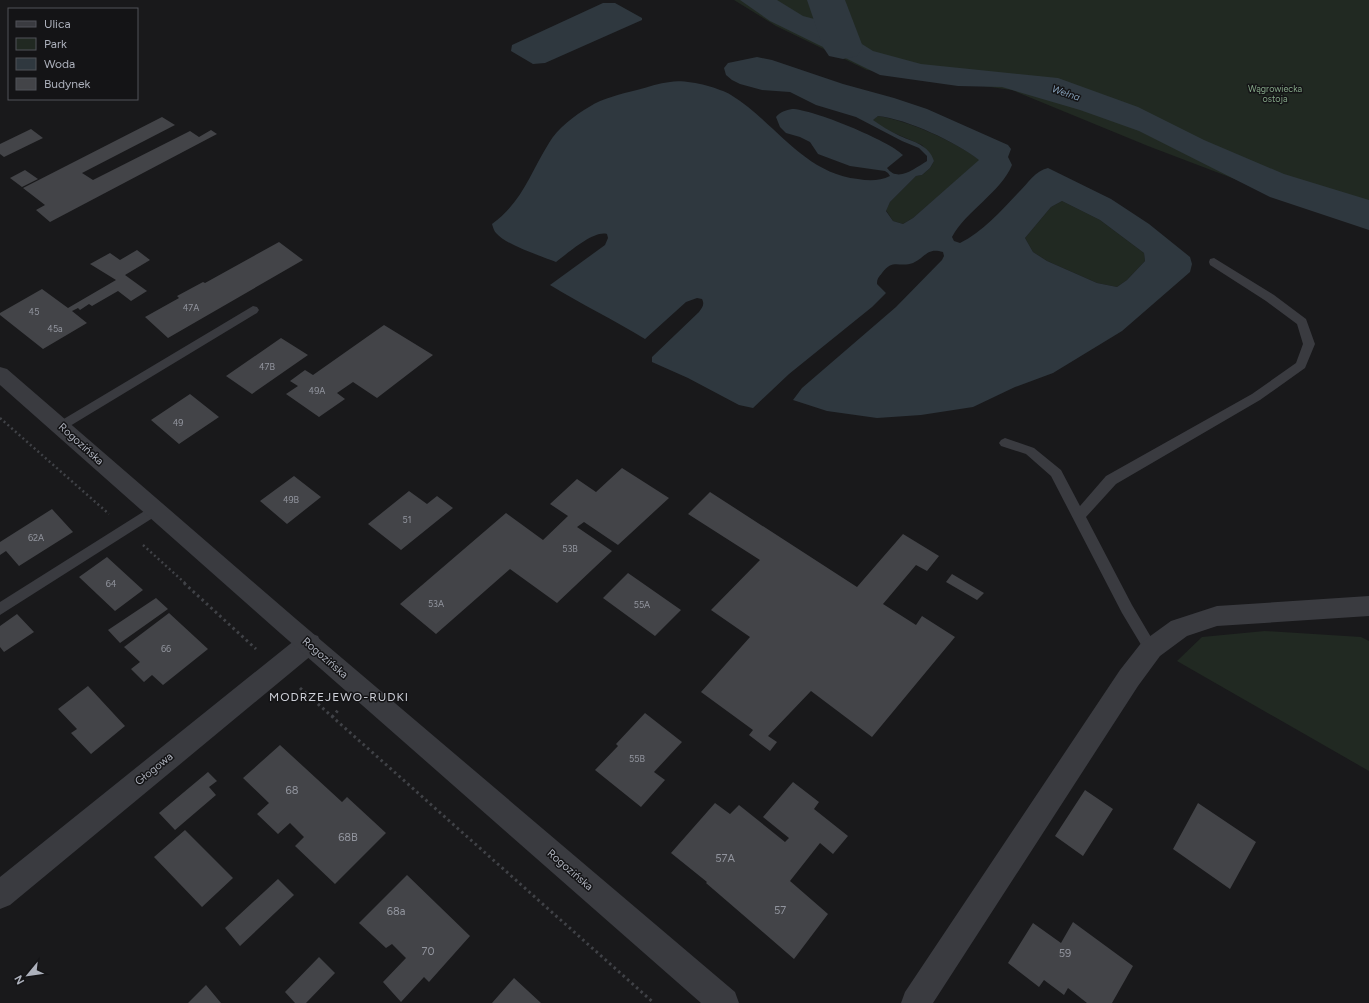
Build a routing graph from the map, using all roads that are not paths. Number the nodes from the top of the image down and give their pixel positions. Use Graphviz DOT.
graph roads {
  1 [pos="1214,262"];
  2 [pos="253,310"];
  3 [pos="0,374"];
  4 [pos="61,426"];
  5 [pos="1005,443"];
  6 [pos="154,510"];
  7 [pos="1078,517"];
  8 [pos="1369,606"];
  9 [pos="0,610"];
  10 [pos="308,643"];
  11 [pos="1151,649"];
  12 [pos="0,895"];
  13 [pos="724,1003"];
  14 [pos="916,1003"];
  1 -- 7 [label="lane"];
  2 -- 4 [label="lane"];
  3 -- 4 [label="street, Rogozińska"];
  4 -- 6 [label="street, Rogozińska"];
  5 -- 7 [label="lane"];
  6 -- 9 [label="lane"];
  6 -- 10 [label="street, Rogozińska"];
  7 -- 11 [label="lane"];
  8 -- 11 [label="street"];
  10 -- 12 [label="street, Głogowa"];
  10 -- 13 [label="street, Rogozińska"];
  11 -- 14 [label="street"];
}
